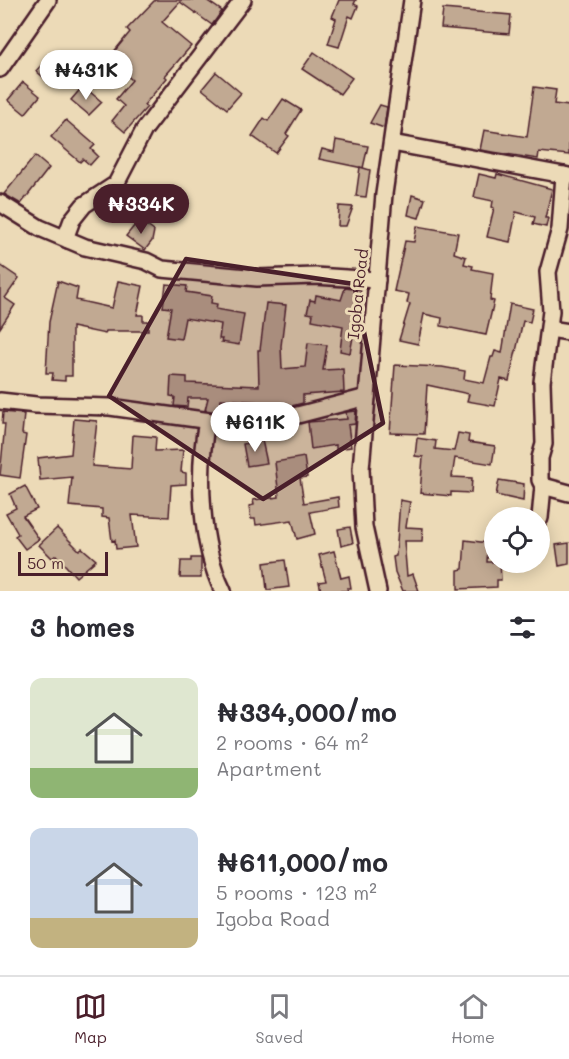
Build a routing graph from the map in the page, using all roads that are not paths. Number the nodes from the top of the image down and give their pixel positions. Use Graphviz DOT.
graph roads {
  1 [pos="48,0"];
  2 [pos="243,0"];
  3 [pos="412,0"];
  4 [pos="0,69"];
  5 [pos="392,143"];
  6 [pos="567,175"];
  7 [pos="0,203"];
  8 [pos="68,240"];
  9 [pos="377,280"];
  10 [pos="550,329"];
  11 [pos="569,332"];
  12 [pos="367,397"];
  13 [pos="0,401"];
  14 [pos="207,421"];
  15 [pos="543,486"];
  16 [pos="569,493"];
  17 [pos="541,507"];
  18 [pos="224,591"];
  19 [pos="378,591"];
  1 -- 4 [label="street"];
  2 -- 8 [label="street"];
  3 -- 5 [label="street, Igoba Road"];
  5 -- 6 [label="street"];
  5 -- 9 [label="street, Igoba Road"];
  6 -- 10 [label="street"];
  7 -- 8 [label="street"];
  8 -- 9 [label="street"];
  9 -- 12 [label="street, Igoba Road"];
  10 -- 11 [label="street"];
  10 -- 15 [label="street"];
  12 -- 14 [label="street"];
  12 -- 19 [label="street, Igoba Road"];
  13 -- 14 [label="street"];
  14 -- 18 [label="street"];
  15 -- 16 [label="street"];
  15 -- 17 [label="street"];
}
